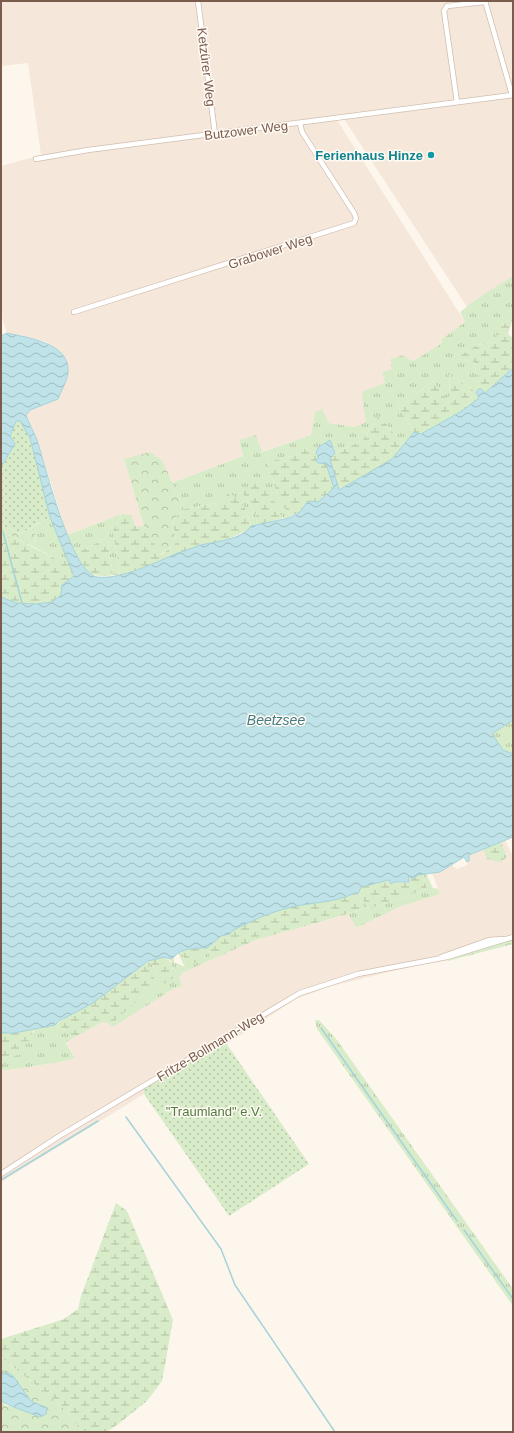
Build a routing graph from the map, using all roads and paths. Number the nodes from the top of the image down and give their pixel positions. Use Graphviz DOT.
graph roads {
  1 [pos="198,1"];
  2 [pos="485,1"];
  3 [pos="513,95"];
  4 [pos="457,102"];
  5 [pos="300,123"];
  6 [pos="215,134"];
  7 [pos="36,159"];
  8 [pos="74,312"];
  9 [pos="513,937"];
  10 [pos="1,1174"];
  1 -- 6 [label="street, Ketzürer Weg"];
  2 -- 3 [label="street"];
  2 -- 4 [label="street"];
  3 -- 4 [label="street, Butzower Weg"];
  4 -- 5 [label="street, Butzower Weg"];
  5 -- 6 [label="street, Butzower Weg"];
  5 -- 8 [label="street, Grabower Weg"];
  6 -- 7 [label="street, Butzower Weg"];
  9 -- 10 [label="street, Fritze-Bollmann-Weg"];
}
